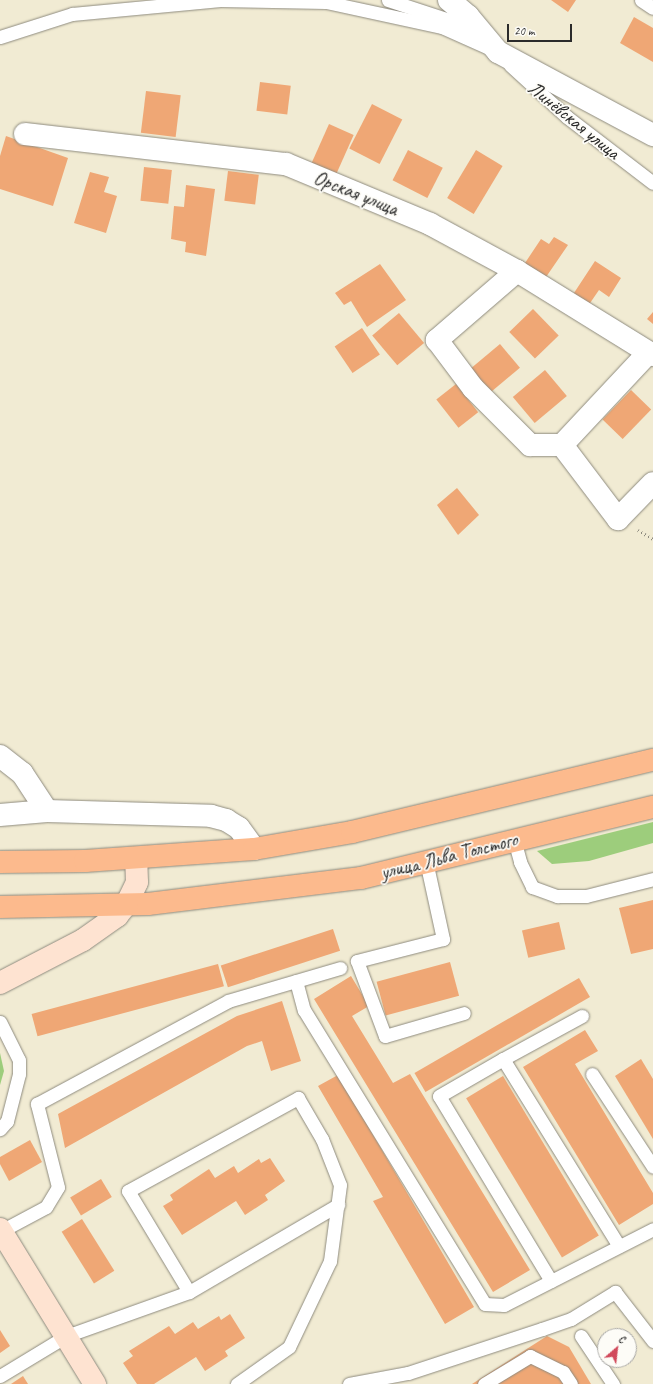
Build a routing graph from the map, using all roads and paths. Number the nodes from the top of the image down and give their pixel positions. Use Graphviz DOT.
graph roads {
  1 [pos="388,0"];
  2 [pos="449,0"];
  3 [pos="641,0"];
  4 [pos="653,8"];
  5 [pos="480,30"];
  6 [pos="0,38"];
  7 [pos="498,52"];
  8 [pos="24,134"];
  9 [pos="653,134"];
  10 [pos="653,183"];
  11 [pos="517,271"];
  12 [pos="650,354"];
  13 [pos="562,445"];
  14 [pos="653,483"];
  15 [pos="0,756"];
  16 [pos="653,760"];
  17 [pos="653,807"];
  18 [pos="46,811"];
  19 [pos="0,815"];
  20 [pos="514,839"];
  21 [pos="254,849"];
  22 [pos="136,858"];
  23 [pos="426,861"];
  24 [pos="0,862"];
  25 [pos="653,879"];
  26 [pos="126,905"];
  27 [pos="0,907"];
  28 [pos="340,968"];
  29 [pos="296,981"];
  30 [pos="0,983"];
  31 [pos="464,1013"];
  32 [pos="582,1016"];
  33 [pos="0,1022"];
  34 [pos="503,1058"];
  35 [pos="592,1074"];
  36 [pos="0,1129"];
  37 [pos="653,1167"];
  38 [pos="338,1205"];
  39 [pos="653,1229"];
  40 [pos="0,1230"];
  41 [pos="619,1246"];
  42 [pos="551,1281"];
  43 [pos="188,1292"];
  44 [pos="66,1336"];
  45 [pos="581,1336"];
  46 [pos="653,1341"];
  47 [pos="0,1376"];
  48 [pos="95,1384"];
  49 [pos="237,1384"];
  50 [pos="349,1384"];
  51 [pos="484,1384"];
  52 [pos="571,1384"];
  53 [pos="613,1384"];
  1 -- 5 [label="lane"];
  2 -- 5 [label="street, Линёвская улица"];
  3 -- 4 [label="lane"];
  5 -- 7 [label="street, Линёвская улица"];
  6 -- 7 [label="lane, Линёвская улица"];
  7 -- 9 [label="street, Линёвская улица"];
  7 -- 10 [label="lane, Линёвская улица"];
  8 -- 11 [label="street, Орская улица"];
  11 -- 12 [label="street, Орская улица"];
  11 -- 13 [label="street"];
  12 -- 13 [label="street"];
  13 -- 14 [label="street"];
  15 -- 18 [label="street"];
  16 -- 21 [label="main road"];
  17 -- 20 [label="main road, улица Льва Толстого"];
  18 -- 19 [label="street"];
  18 -- 21 [label="street"];
  20 -- 23 [label="main road, улица Льва Толстого"];
  20 -- 25 [label="lane"];
  21 -- 22 [label="main road"];
  22 -- 24 [label="main road"];
  22 -- 26 [label="street"];
  23 -- 26 [label="main road, улица Льва Толстого"];
  23 -- 31 [label="lane"];
  26 -- 27 [label="main road, улица Льва Толстого"];
  26 -- 30 [label="street"];
  28 -- 29 [label="lane"];
  29 -- 40 [label="lane"];
  29 -- 42 [label="lane"];
  32 -- 34 [label="lane"];
  33 -- 36 [label="lane"];
  34 -- 41 [label="lane"];
  34 -- 42 [label="lane"];
  35 -- 37 [label="lane"];
  38 -- 43 [label="lane"];
  38 -- 43 [label="lane"];
  38 -- 49 [label="lane"];
  39 -- 41 [label="lane"];
  40 -- 44 [label="street"];
  41 -- 42 [label="lane"];
  43 -- 44 [label="lane"];
  44 -- 47 [label="lane"];
  44 -- 48 [label="street"];
  45 -- 53 [label="lane"];
  46 -- 50 [label="lane"];
  51 -- 52 [label="lane"];
}
